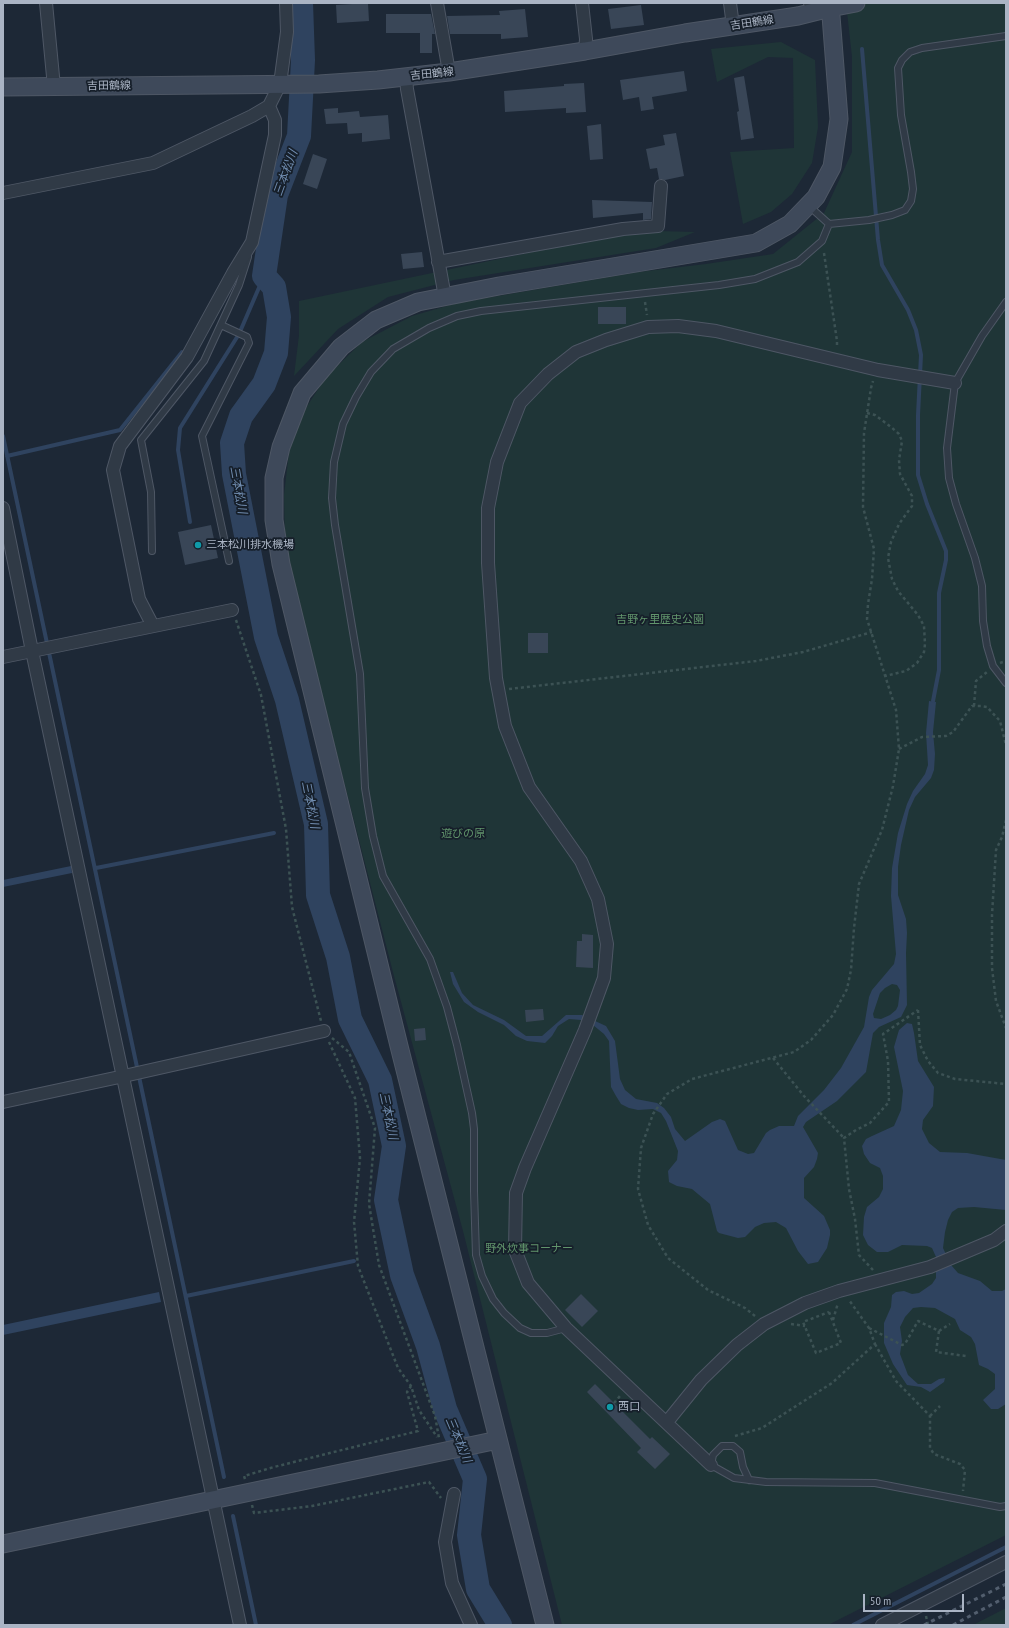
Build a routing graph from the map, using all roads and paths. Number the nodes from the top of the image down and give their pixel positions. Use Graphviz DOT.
graph roads {
  1 [pos="46,3"];
  2 [pos="286,3"];
  3 [pos="437,3"];
  4 [pos="582,3"];
  5 [pos="730,3"];
  6 [pos="810,3"];
  7 [pos="856,3"];
  8 [pos="830,5"];
  9 [pos="733,26"];
  10 [pos="1006,36"];
  11 [pos="585,51"];
  12 [pos="449,72"];
  13 [pos="406,77"];
  14 [pos="280,84"];
  15 [pos="3,87"];
  16 [pos="54,87"];
  17 [pos="269,106"];
  18 [pos="661,186"];
  19 [pos="3,193"];
  20 [pos="808,205"];
  21 [pos="829,224"];
  22 [pos="822,241"];
  23 [pos="252,242"];
  24 [pos="438,262"];
  25 [pos="645,294"];
  26 [pos="445,297"];
  27 [pos="1006,302"];
  28 [pos="221,325"];
  29 [pos="648,327"];
  30 [pos="837,361"];
  31 [pos="878,370"];
  32 [pos="956,383"];
  33 [pos="867,412"];
  34 [pos="3,508"];
  35 [pos="152,551"];
  36 [pos="229,561"];
  37 [pos="232,610"];
  38 [pos="153,626"];
  39 [pos="872,632"];
  40 [pos="37,651"];
  41 [pos="3,657"];
  42 [pos="1006,660"];
  43 [pos="993,666"];
  44 [pos="886,676"];
  45 [pos="1006,683"];
  46 [pos="498,691"];
  47 [pos="974,706"];
  48 [pos="1006,745"];
  49 [pos="899,749"];
  50 [pos="1006,820"];
  51 [pos="1006,1028"];
  52 [pos="324,1031"];
  53 [pos="773,1058"];
  54 [pos="134,1074"];
  55 [pos="1006,1084"];
  56 [pos="3,1102"];
  57 [pos="844,1138"];
  58 [pos="1006,1231"];
  59 [pos="884,1279"];
  60 [pos="842,1290"];
  61 [pos="764,1324"];
  62 [pos="950,1324"];
  63 [pos="805,1326"];
  64 [pos="566,1328"];
  65 [pos="869,1328"];
  66 [pos="939,1331"];
  67 [pos="874,1344"];
  68 [pos="966,1356"];
  69 [pos="411,1386"];
  70 [pos="940,1406"];
  71 [pos="930,1416"];
  72 [pos="667,1422"];
  73 [pos="732,1437"];
  74 [pos="490,1441"];
  75 [pos="441,1446"];
  76 [pos="711,1465"];
  77 [pos="749,1480"];
  78 [pos="250,1492"];
  79 [pos="454,1494"];
  80 [pos="962,1499"];
  81 [pos="213,1500"];
  82 [pos="440,1505"];
  83 [pos="1006,1506"];
  84 [pos="3,1544"];
  85 [pos="1006,1562"];
  86 [pos="240,1625"];
  87 [pos="471,1625"];
  88 [pos="545,1625"];
  89 [pos="882,1625"];
  1 -- 16 [label="street"];
  2 -- 14 [label="street"];
  3 -- 12 [label="street"];
  4 -- 11 [label="street"];
  5 -- 9 [label="street"];
  6 -- 8 [label="street"];
  7 -- 8 [label="street, 吉田鶴線"];
  8 -- 9 [label="street, 吉田鶴線"];
  8 -- 20 [label="street"];
  9 -- 11 [label="street, 吉田鶴線"];
  10 -- 21 [label="lane"];
  11 -- 12 [label="street, 吉田鶴線"];
  12 -- 13 [label="street, 吉田鶴線"];
  13 -- 14 [label="street, 吉田鶴線"];
  13 -- 24 [label="street"];
  14 -- 16 [label="street, 吉田鶴線"];
  14 -- 17 [label="street"];
  15 -- 16 [label="street, 吉田鶴線"];
  17 -- 19 [label="street"];
  17 -- 23 [label="street"];
  18 -- 24 [label="street"];
  20 -- 21 [label="lane"];
  20 -- 26 [label="street"];
  21 -- 22 [label="lane"];
  22 -- 25 [label="lane"];
  22 -- 30 [label="path"];
  23 -- 28 [label="lane"];
  23 -- 38 [label="street"];
  24 -- 26 [label="street"];
  25 -- 29 [label="path"];
  25 -- 64 [label="lane"];
  26 -- 74 [label="street"];
  27 -- 32 [label="lane"];
  28 -- 35 [label="lane"];
  28 -- 36 [label="lane"];
  29 -- 30 [label="street"];
  29 -- 46 [label="street"];
  30 -- 31 [label="street"];
  31 -- 32 [label="street"];
  31 -- 33 [label="path"];
  32 -- 43 [label="lane"];
  33 -- 39 [label="path"];
  33 -- 44 [label="path"];
  34 -- 40 [label="street"];
  37 -- 38 [label="street"];
  37 -- 52 [label="path"];
  38 -- 40 [label="street"];
  39 -- 44 [label="path"];
  39 -- 46 [label="path"];
  40 -- 41 [label="street"];
  40 -- 54 [label="street"];
  42 -- 43 [label="path"];
  43 -- 45 [label="lane"];
  43 -- 47 [label="path"];
  44 -- 49 [label="path"];
  46 -- 64 [label="street"];
  47 -- 48 [label="path"];
  47 -- 49 [label="path"];
  49 -- 53 [label="path"];
  50 -- 51 [label="path"];
  52 -- 54 [label="street"];
  52 -- 69 [label="path"];
  52 -- 75 [label="path"];
  53 -- 57 [label="path"];
  53 -- 61 [label="path"];
  54 -- 56 [label="street"];
  54 -- 81 [label="street"];
  55 -- 57 [label="path"];
  57 -- 59 [label="path"];
  58 -- 59 [label="street"];
  59 -- 60 [label="street"];
  60 -- 61 [label="street"];
  60 -- 65 [label="path"];
  61 -- 72 [label="street"];
  62 -- 66 [label="path"];
  63 -- 63 [label="path"];
  64 -- 72 [label="street"];
  65 -- 66 [label="path"];
  65 -- 67 [label="path"];
  66 -- 68 [label="path"];
  67 -- 71 [label="path"];
  67 -- 73 [label="path"];
  69 -- 75 [label="path"];
  69 -- 78 [label="path"];
  70 -- 71 [label="path"];
  71 -- 80 [label="path"];
  72 -- 76 [label="street"];
  74 -- 75 [label="street"];
  74 -- 88 [label="street"];
  75 -- 78 [label="street"];
  76 -- 77 [label="lane"];
  76 -- 77 [label="lane"];
  77 -- 80 [label="lane"];
  78 -- 81 [label="street"];
  78 -- 82 [label="path"];
  79 -- 87 [label="street"];
  80 -- 83 [label="lane"];
  81 -- 84 [label="street"];
  81 -- 86 [label="street"];
  85 -- 89 [label="street"];
}
